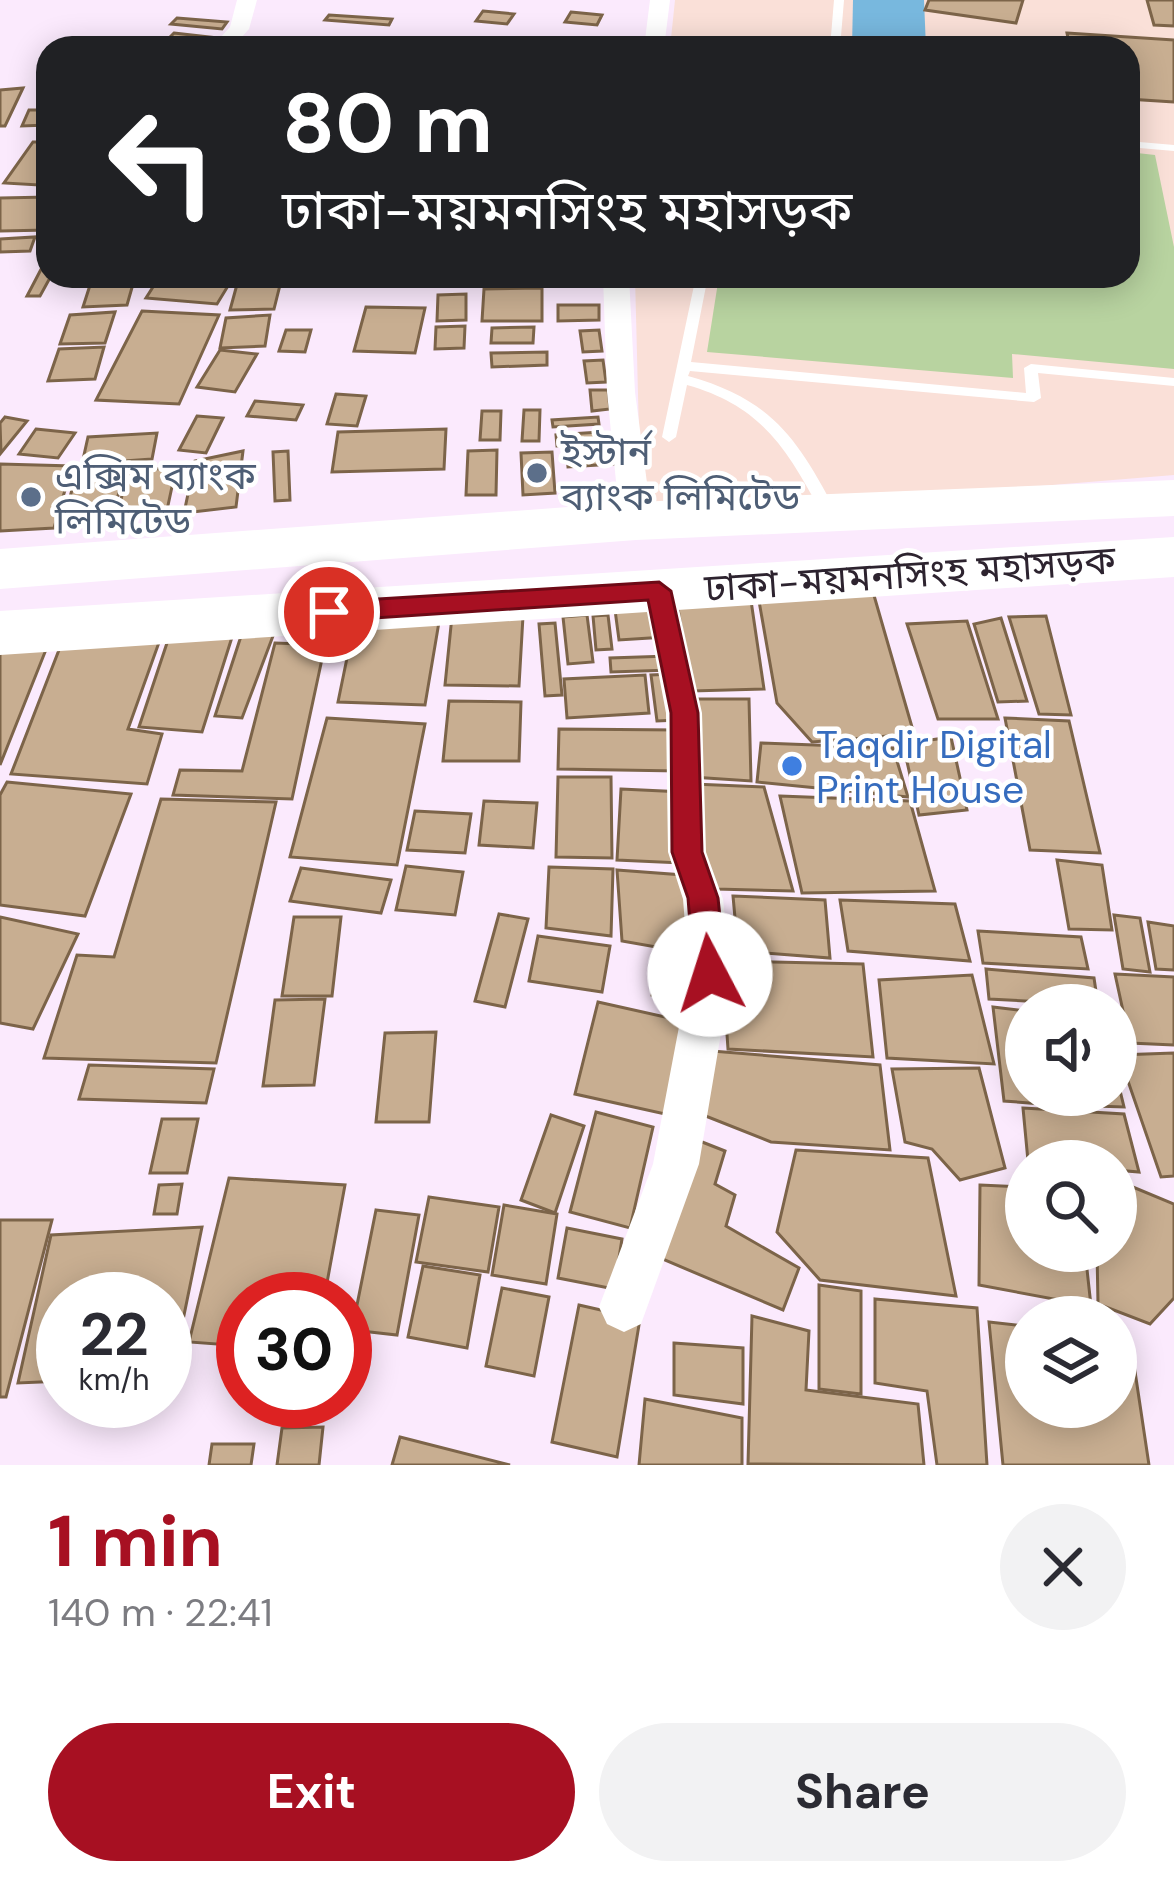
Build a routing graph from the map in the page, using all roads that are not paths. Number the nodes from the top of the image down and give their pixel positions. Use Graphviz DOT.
graph roads {
  1 [pos="248,0"];
  2 [pos="660,0"];
  3 [pos="839,0"];
  4 [pos="232,36"];
  5 [pos="656,36"];
  6 [pos="836,36"];
  7 [pos="1140,145"];
  8 [pos="1174,148"];
  9 [pos="617,288"];
  10 [pos="700,288"];
  11 [pos="683,372"];
  12 [pos="1174,382"];
  13 [pos="669,437"];
  14 [pos="1174,498"];
  15 [pos="830,515"];
  16 [pos="636,521"];
  17 [pos="1174,557"];
  18 [pos="0,569"];
  19 [pos="659,591"];
  20 [pos="0,633"];
  21 [pos="624,1307"];
  1 -- 4 [label="street"];
  2 -- 5 [label="street"];
  3 -- 6 [label="lane"];
  7 -- 8 [label="lane"];
  9 -- 16 [label="street"];
  10 -- 11 [label="lane"];
  11 -- 12 [label="lane"];
  11 -- 13 [label="lane"];
  11 -- 15 [label="lane"];
  14 -- 15 [label="highway"];
  15 -- 16 [label="highway"];
  16 -- 18 [label="highway"];
  17 -- 19 [label="highway, ঢাকা-ময়মনসিংহ মহাসড়ক"];
  19 -- 20 [label="highway, ঢাকা-ময়মনসিংহ মহাসড়ক"];
  19 -- 21 [label="street"];
}
